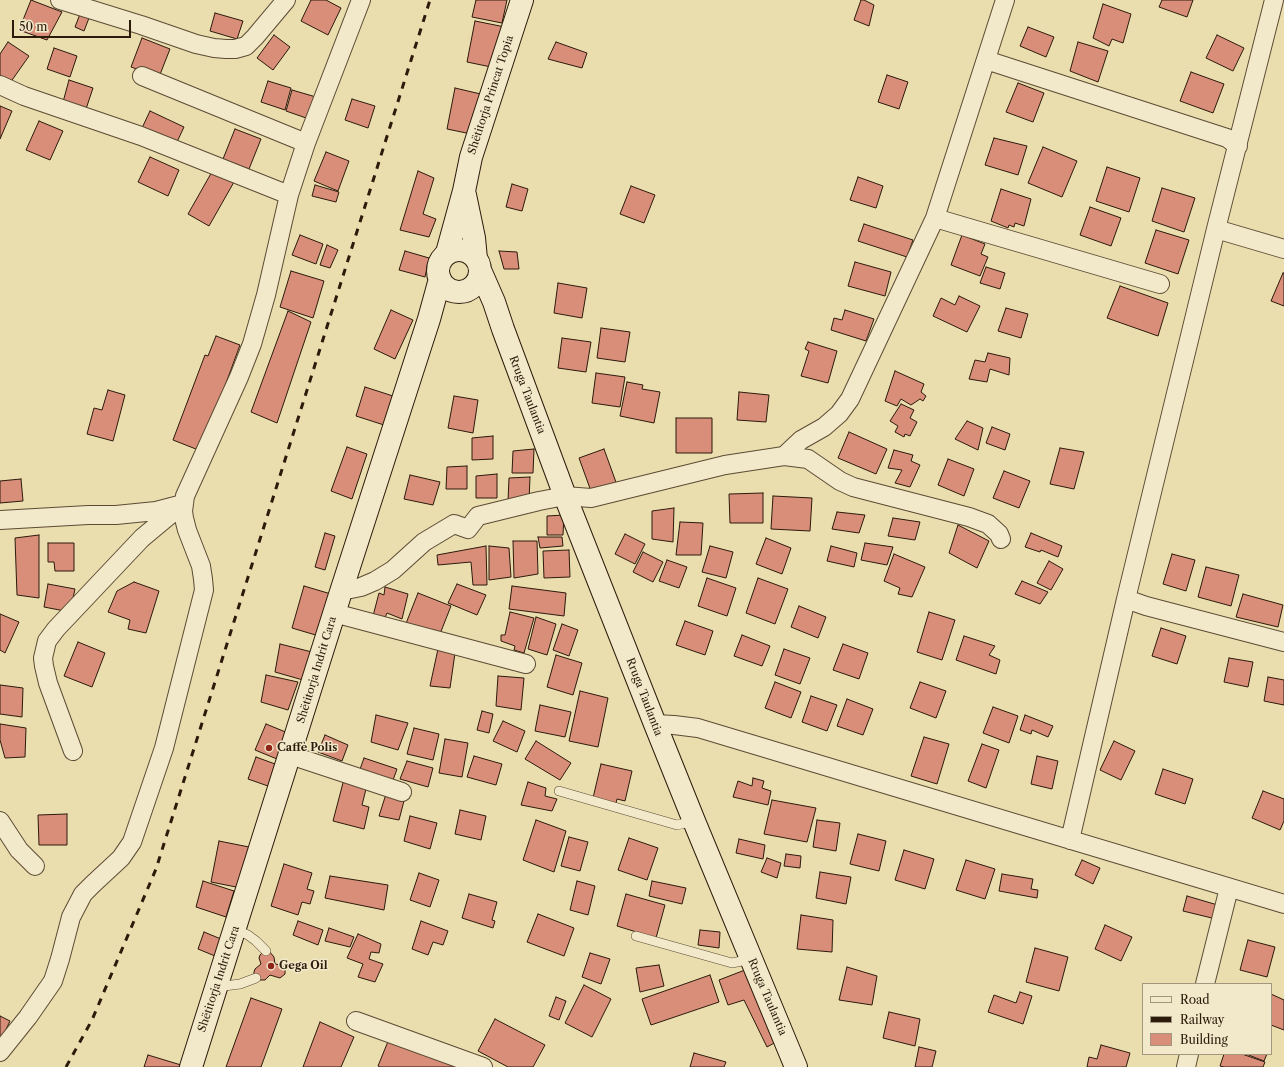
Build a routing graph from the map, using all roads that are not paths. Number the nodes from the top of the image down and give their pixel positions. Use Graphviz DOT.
graph roads {
  1 [pos="60,0"];
  2 [pos="286,0"];
  3 [pos="361,0"];
  4 [pos="522,0"];
  5 [pos="1005,0"];
  6 [pos="1274,0"];
  7 [pos="986,60"];
  8 [pos="142,76"];
  9 [pos="0,85"];
  10 [pos="306,143"];
  11 [pos="1238,146"];
  12 [pos="464,191"];
  13 [pos="289,196"];
  14 [pos="935,218"];
  15 [pos="1216,229"];
  16 [pos="1284,249"];
  17 [pos="447,254"];
  18 [pos="478,265"];
  19 [pos="440,280"];
  20 [pos="1160,284"];
  21 [pos="464,291"];
  22 [pos="429,319"];
  23 [pos="501,324"];
  24 [pos="784,456"];
  25 [pos="565,496"];
  26 [pos="184,504"];
  27 [pos="0,520"];
  28 [pos="1001,539"];
  29 [pos="342,587"];
  30 [pos="1126,599"];
  31 [pos="334,614"];
  32 [pos="1284,642"];
  33 [pos="526,664"];
  34 [pos="655,724"];
  35 [pos="72,752"];
  36 [pos="290,755"];
  37 [pos="559,791"];
  38 [pos="402,792"];
  39 [pos="0,821"];
  40 [pos="694,821"];
  41 [pos="1070,840"];
  42 [pos="35,866"];
  43 [pos="1229,888"];
  44 [pos="1284,904"];
  45 [pos="235,929"];
  46 [pos="636,936"];
  47 [pos="266,951"];
  48 [pos="751,958"];
  49 [pos="256,978"];
  50 [pos="1205,983"];
  51 [pos="216,987"];
  52 [pos="356,1021"];
  53 [pos="0,1052"];
  54 [pos="1189,1055"];
  55 [pos="191,1067"];
  56 [pos="483,1067"];
  57 [pos="796,1067"];
  58 [pos="1186,1067"];
  1 -- 2 [label="street"];
  3 -- 10 [label="street"];
  4 -- 12 [label="main road, Shëtitorja Princat Topia"];
  5 -- 7 [label="street"];
  6 -- 11 [label="street"];
  7 -- 11 [label="street"];
  7 -- 14 [label="street"];
  8 -- 10 [label="street"];
  9 -- 13 [label="street"];
  10 -- 13 [label="street"];
  11 -- 15 [label="street"];
  12 -- 17 [label="main road, Shëtitorja Princat Topia"];
  12 -- 18 [label="main road, Shëtitorja Princat Topia"];
  13 -- 26 [label="street"];
  14 -- 20 [label="street"];
  14 -- 24 [label="street"];
  15 -- 16 [label="street"];
  15 -- 30 [label="street"];
  17 -- 18 [label="main road"];
  17 -- 19 [label="main road"];
  18 -- 21 [label="main road"];
  18 -- 23 [label="main road, Rruga Taulantia"];
  19 -- 21 [label="main road"];
  19 -- 22 [label="main road, Shëtitorja Indrit Cara"];
  21 -- 22 [label="main road"];
  21 -- 23 [label="main road, Rruga Taulantia"];
  22 -- 29 [label="main road, Shëtitorja Indrit Cara"];
  23 -- 25 [label="main road, Rruga Taulantia"];
  24 -- 25 [label="street"];
  24 -- 28 [label="street"];
  25 -- 29 [label="street"];
  25 -- 34 [label="main road, Rruga Taulantia"];
  26 -- 27 [label="street"];
  26 -- 35 [label="street"];
  26 -- 53 [label="street"];
  29 -- 31 [label="main road, Shëtitorja Indrit Cara"];
  30 -- 32 [label="street"];
  30 -- 41 [label="street"];
  31 -- 33 [label="street"];
  31 -- 36 [label="main road, Shëtitorja Indrit Cara"];
  34 -- 40 [label="main road, Rruga Taulantia"];
  34 -- 41 [label="street"];
  36 -- 38 [label="street"];
  36 -- 45 [label="main road, Shëtitorja Indrit Cara"];
  37 -- 40 [label="lane"];
  39 -- 42 [label="street"];
  40 -- 48 [label="main road, Rruga Taulantia"];
  41 -- 43 [label="street"];
  43 -- 44 [label="street"];
  43 -- 50 [label="street"];
  45 -- 47 [label="lane"];
  45 -- 51 [label="main road, Shëtitorja Indrit Cara"];
  46 -- 48 [label="lane"];
  48 -- 57 [label="main road, Rruga Taulantia"];
  49 -- 51 [label="lane"];
  51 -- 55 [label="main road, Shëtitorja Indrit Cara"];
  52 -- 56 [label="street"];
  54 -- 58 [label="street"];
}
